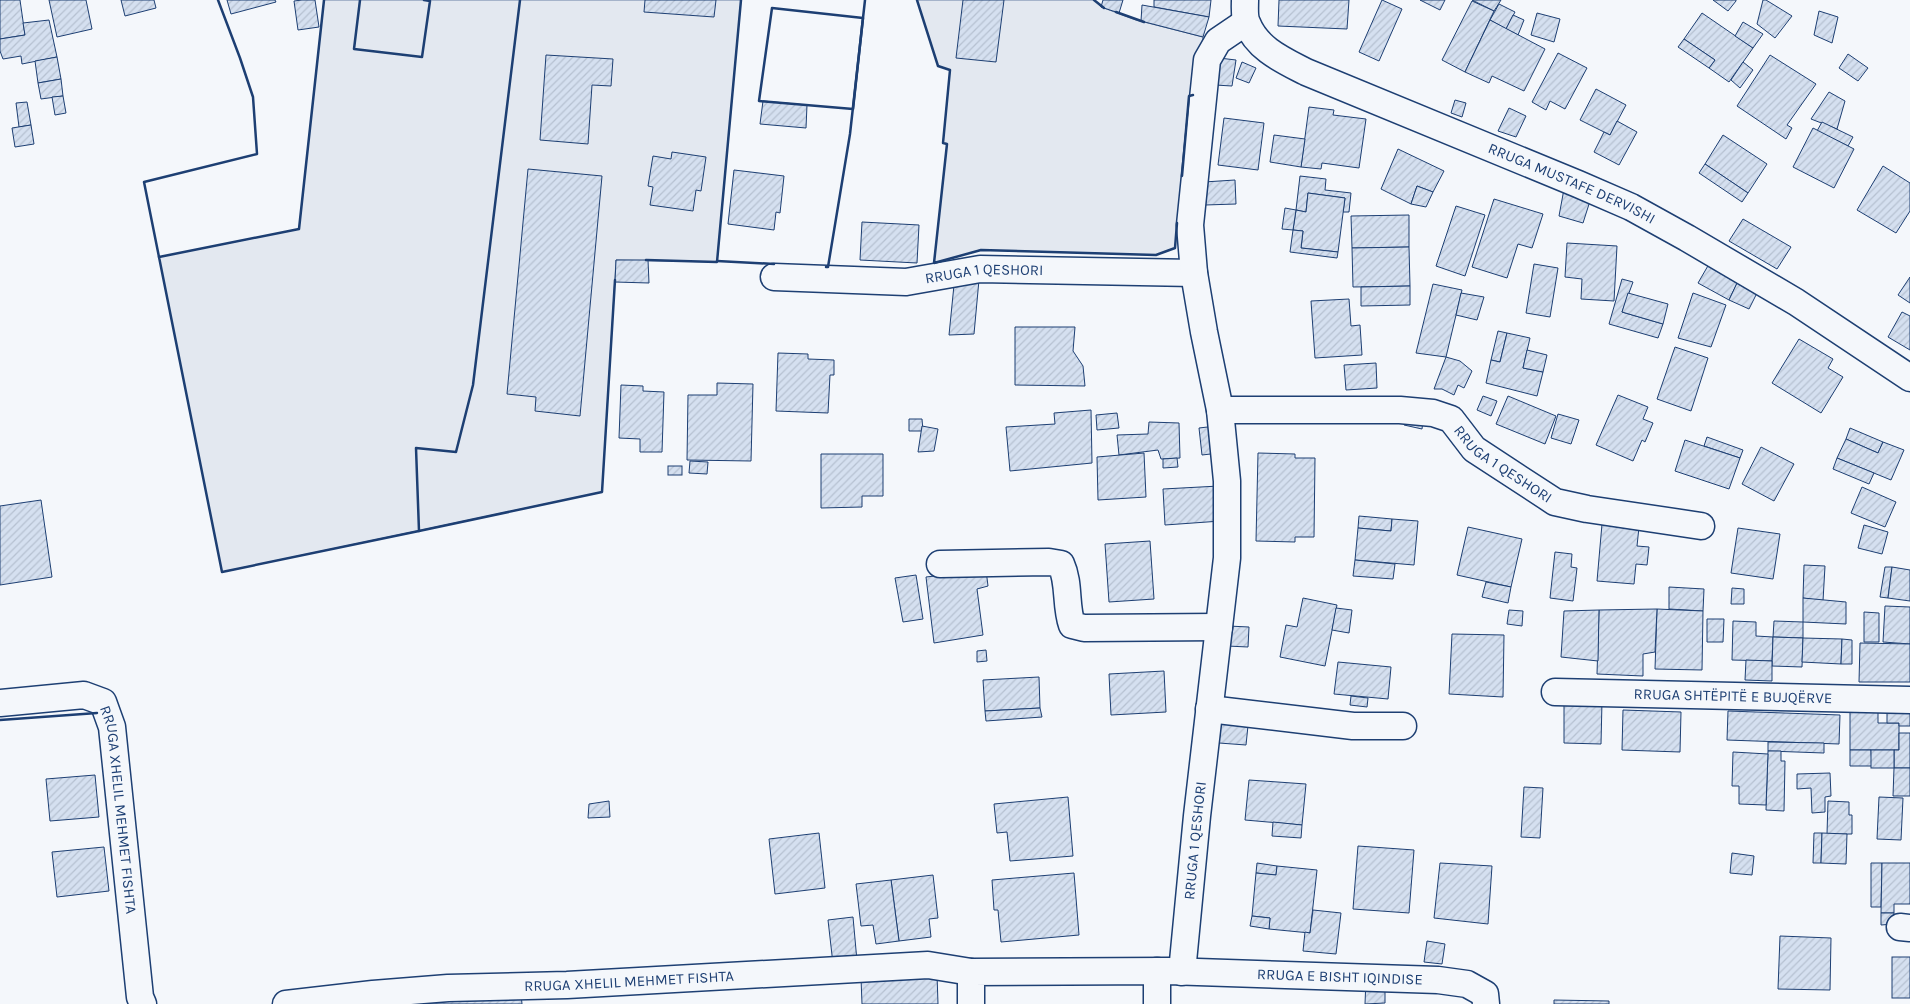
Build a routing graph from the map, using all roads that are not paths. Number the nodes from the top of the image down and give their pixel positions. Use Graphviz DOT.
graph roads {
  1 [pos="1246,11"];
  2 [pos="1194,274"];
  3 [pos="774,276"];
  4 [pos="1910,378"];
  5 [pos="1220,410"];
  6 [pos="1701,526"];
  7 [pos="940,564"];
  8 [pos="1219,627"];
  9 [pos="1555,692"];
  10 [pos="1910,700"];
  11 [pos="8,702"];
  12 [pos="1209,709"];
  13 [pos="1403,726"];
  14 [pos="971,972"];
  15 [pos="1170,972"];
  16 [pos="143,1004"];
  17 [pos="286,1004"];
  18 [pos="972,1004"];
  19 [pos="1157,1004"];
  20 [pos="1486,1004"];
  1 -- 2 [label="street, RRUGA 1 QESHORI"];
  1 -- 4 [label="street, RRUGA MUSTAFE DERVISHI"];
  2 -- 3 [label="street, RRUGA 1 QESHORI"];
  2 -- 5 [label="street, RRUGA 1 QESHORI"];
  5 -- 6 [label="street, RRUGA 1 QESHORI"];
  5 -- 8 [label="street, RRUGA 1 QESHORI"];
  7 -- 8 [label="street"];
  8 -- 12 [label="street, RRUGA 1 QESHORI"];
  9 -- 10 [label="street, RRUGA SHTËPITË E BUJQËRVE"];
  11 -- 16 [label="street, RRUGA XHELIL MEHMET FISHTA"];
  12 -- 13 [label="street"];
  12 -- 15 [label="street, RRUGA 1 QESHORI"];
  14 -- 15 [label="street, RRUGA XHELIL MEHMET FISHTA"];
  14 -- 17 [label="street, RRUGA XHELIL MEHMET FISHTA"];
  14 -- 18 [label="street"];
  15 -- 19 [label="street, RRUGA 1 QESHORI"];
  15 -- 20 [label="street, RRUGA E BISHT IQINDISE"];
}
